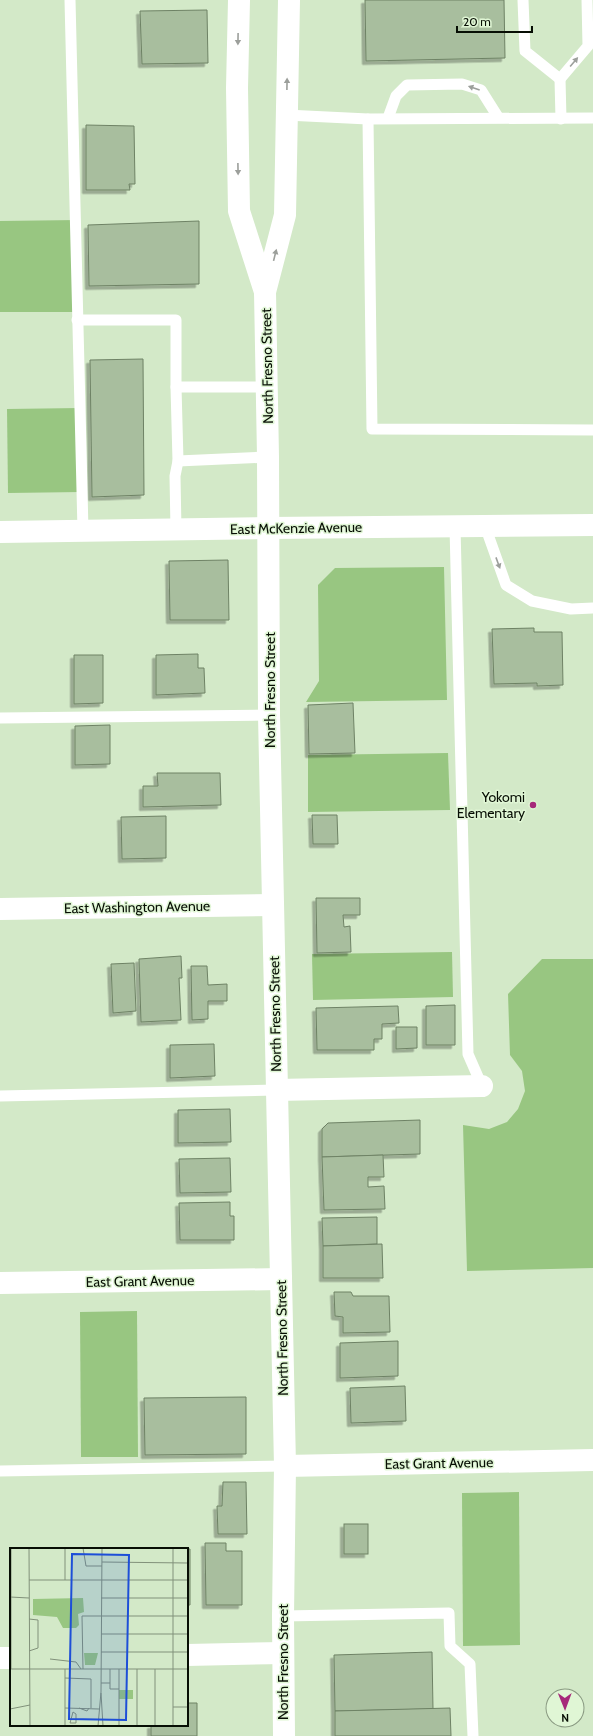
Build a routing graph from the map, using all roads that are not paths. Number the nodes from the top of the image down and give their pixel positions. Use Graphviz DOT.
graph roads {
  1 [pos="70,0"];
  2 [pos="239,0"];
  3 [pos="289,0"];
  4 [pos="523,0"];
  5 [pos="587,0"];
  6 [pos="560,79"];
  7 [pos="286,115"];
  8 [pos="498,117"];
  9 [pos="388,118"];
  10 [pos="593,118"];
  11 [pos="368,119"];
  12 [pos="561,119"];
  13 [pos="265,292"];
  14 [pos="77,320"];
  15 [pos="176,387"];
  16 [pos="267,387"];
  17 [pos="593,430"];
  18 [pos="268,458"];
  19 [pos="178,461"];
  20 [pos="593,525"];
  21 [pos="455,526"];
  22 [pos="485,526"];
  23 [pos="269,528"];
  24 [pos="176,530"];
  25 [pos="83,531"];
  26 [pos="0,532"];
  27 [pos="593,608"];
  28 [pos="269,715"];
  29 [pos="0,718"];
  30 [pos="274,905"];
  31 [pos="0,909"];
  32 [pos="482,1086"];
  33 [pos="276,1090"];
  34 [pos="0,1096"];
  35 [pos="281,1279"];
  36 [pos="0,1283"];
  37 [pos="593,1460"];
  38 [pos="285,1466"];
  39 [pos="0,1471"];
  40 [pos="282,1616"];
  41 [pos="283,1653"];
  42 [pos="188,1655"];
  43 [pos="284,1736"];
  44 [pos="473,1736"];
  1 -- 14 [label="lane"];
  2 -- 13 [label="main road, North Fresno Street, one-way"];
  7 -- 3 [label="main road, North Fresno Street, one-way"];
  4 -- 6 [label="lane"];
  6 -- 5 [label="lane, one-way"];
  6 -- 12 [label="lane"];
  7 -- 11 [label="lane"];
  13 -- 7 [label="main road, North Fresno Street, one-way"];
  8 -- 9 [label="lane"];
  8 -- 9 [label="lane, one-way"];
  8 -- 12 [label="lane"];
  9 -- 11 [label="lane"];
  10 -- 12 [label="lane"];
  11 -- 17 [label="lane"];
  13 -- 16 [label="main road, North Fresno Street"];
  14 -- 15 [label="lane"];
  14 -- 25 [label="lane"];
  15 -- 16 [label="lane"];
  15 -- 19 [label="lane"];
  16 -- 18 [label="main road, North Fresno Street"];
  18 -- 19 [label="lane"];
  18 -- 23 [label="main road, North Fresno Street"];
  19 -- 24 [label="lane"];
  20 -- 22 [label="main road, East McKenzie Avenue"];
  21 -- 22 [label="main road, East McKenzie Avenue"];
  21 -- 23 [label="main road, East McKenzie Avenue"];
  21 -- 32 [label="lane"];
  22 -- 27 [label="lane, one-way"];
  23 -- 24 [label="main road, East McKenzie Avenue"];
  23 -- 28 [label="main road, North Fresno Street"];
  24 -- 25 [label="main road, East McKenzie Avenue"];
  25 -- 26 [label="main road, East McKenzie Avenue"];
  28 -- 29 [label="lane"];
  28 -- 30 [label="main road, North Fresno Street"];
  30 -- 31 [label="main road, East Washington Avenue"];
  30 -- 33 [label="main road, North Fresno Street"];
  32 -- 33 [label="main road"];
  33 -- 34 [label="lane"];
  33 -- 35 [label="main road, North Fresno Street"];
  35 -- 36 [label="main road, East Grant Avenue"];
  35 -- 38 [label="main road, North Fresno Street"];
  37 -- 38 [label="main road, East Grant Avenue"];
  38 -- 39 [label="lane"];
  38 -- 40 [label="main road, North Fresno Street"];
  40 -- 41 [label="main road, North Fresno Street"];
  40 -- 44 [label="lane"];
  41 -- 42 [label="main road"];
  41 -- 43 [label="main road, North Fresno Street"];
}
